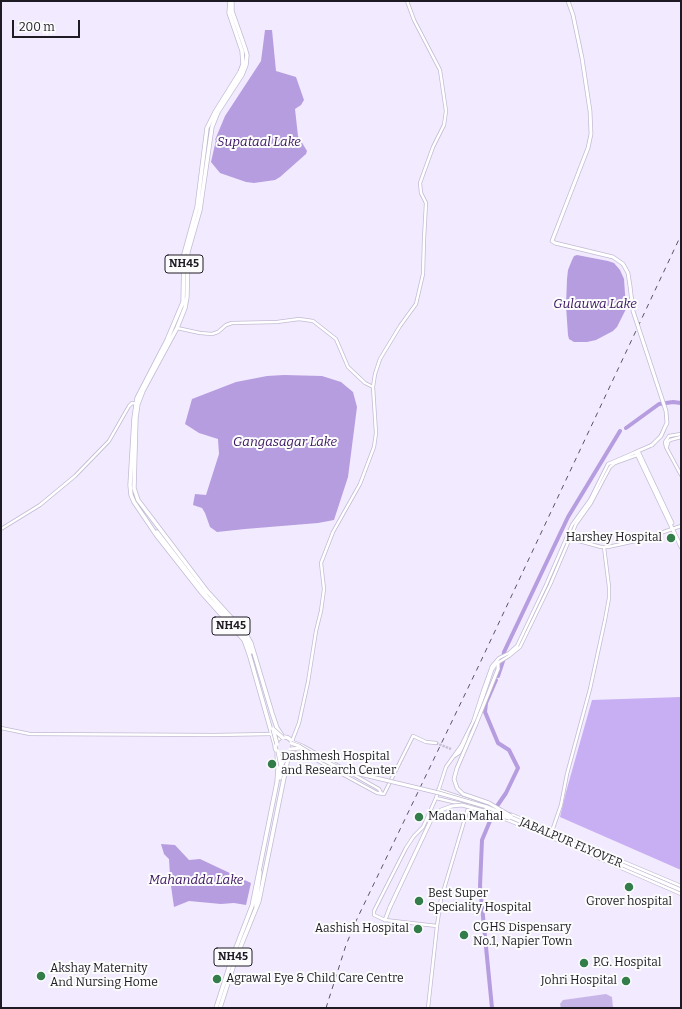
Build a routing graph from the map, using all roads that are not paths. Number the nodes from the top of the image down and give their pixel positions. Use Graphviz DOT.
graph roads {
  1 [pos="231,1"];
  2 [pos="406,1"];
  3 [pos="568,1"];
  4 [pos="175,327"];
  5 [pos="373,387"];
  6 [pos="137,404"];
  7 [pos="681,434"];
  8 [pos="681,437"];
  9 [pos="666,447"];
  10 [pos="637,453"];
  11 [pos="681,475"];
  12 [pos="156,522"];
  13 [pos="150,526"];
  14 [pos="681,526"];
  15 [pos="1,529"];
  16 [pos="674,529"];
  17 [pos="160,535"];
  18 [pos="568,538"];
  19 [pos="681,542"];
  20 [pos="604,547"];
  21 [pos="681,547"];
  22 [pos="499,661"];
  23 [pos="1,728"];
  24 [pos="273,729"];
  25 [pos="272,734"];
  26 [pos="283,737"];
  27 [pos="292,742"];
  28 [pos="436,743"];
  29 [pos="276,744"];
  30 [pos="301,748"];
  31 [pos="278,751"];
  32 [pos="290,751"];
  33 [pos="281,766"];
  34 [pos="438,790"];
  35 [pos="382,793"];
  36 [pos="436,798"];
  37 [pos="471,800"];
  38 [pos="469,805"];
  39 [pos="513,818"];
  40 [pos="552,831"];
  41 [pos="550,837"];
  42 [pos="681,886"];
  43 [pos="681,890"];
  44 [pos="681,894"];
  45 [pos="256,901"];
  46 [pos="252,906"];
  47 [pos="256,908"];
  48 [pos="385,920"];
  49 [pos="437,926"];
  50 [pos="216,1008"];
  51 [pos="220,1008"];
  52 [pos="428,1008"];
  1 -- 4 [label="highway, NH45"];
  2 -- 5 [label="street"];
  3 -- 10 [label="main road, bridge"];
  4 -- 5 [label="street"];
  4 -- 6 [label="highway, NH45"];
  5 -- 27 [label="street"];
  6 -- 12 [label="highway, NH45"];
  6 -- 13 [label="highway, NH45"];
  6 -- 15 [label="street"];
  7 -- 9 [label="street"];
  8 -- 9 [label="street"];
  9 -- 11 [label="street"];
  10 -- 16 [label="main road"];
  10 -- 18 [label="street"];
  12 -- 17 [label="highway"];
  12 -- 26 [label="highway, NH45"];
  13 -- 17 [label="highway"];
  13 -- 25 [label="highway, NH45"];
  14 -- 16 [label="street"];
  16 -- 19 [label="main road"];
  16 -- 20 [label="street"];
  16 -- 21 [label="main road"];
  17 -- 24 [label="highway"];
  18 -- 20 [label="street"];
  18 -- 22 [label="street"];
  20 -- 40 [label="street"];
  22 -- 34 [label="street"];
  22 -- 39 [label="main road, bridge"];
  23 -- 25 [label="street"];
  24 -- 26 [label="highway, bridge"];
  24 -- 29 [label="highway, bridge"];
  25 -- 29 [label="highway, NH45"];
  26 -- 27 [label="highway, bridge"];
  26 -- 29 [label="highway, bridge"];
  27 -- 30 [label="main road, JABALPUR FLYOVER, bridge"];
  27 -- 32 [label="highway, NH45, bridge"];
  27 -- 35 [label="street"];
  28 -- 35 [label="street"];
  29 -- 31 [label="highway, NH45, bridge"];
  30 -- 32 [label="main road, bridge"];
  30 -- 39 [label="main road, JABALPUR FLYOVER, bridge"];
  31 -- 32 [label="highway, bridge"];
  31 -- 33 [label="highway, bridge"];
  31 -- 46 [label="highway, NH45"];
  32 -- 33 [label="highway, bridge"];
  32 -- 35 [label="street"];
  32 -- 47 [label="highway, NH45"];
  33 -- 45 [label="highway"];
  34 -- 36 [label="street"];
  34 -- 37 [label="street"];
  36 -- 38 [label="street"];
  36 -- 48 [label="street"];
  37 -- 38 [label="street"];
  37 -- 40 [label="street, bridge"];
  38 -- 41 [label="street, bridge"];
  38 -- 49 [label="street"];
  39 -- 43 [label="main road, JABALPUR FLYOVER, bridge"];
  39 -- 48 [label="main road, bridge"];
  40 -- 41 [label="street"];
  40 -- 42 [label="street"];
  41 -- 44 [label="street"];
  45 -- 46 [label="highway"];
  45 -- 47 [label="highway"];
  46 -- 50 [label="highway, NH45"];
  47 -- 51 [label="highway, NH45"];
  48 -- 49 [label="street"];
  49 -- 52 [label="street"];
}
